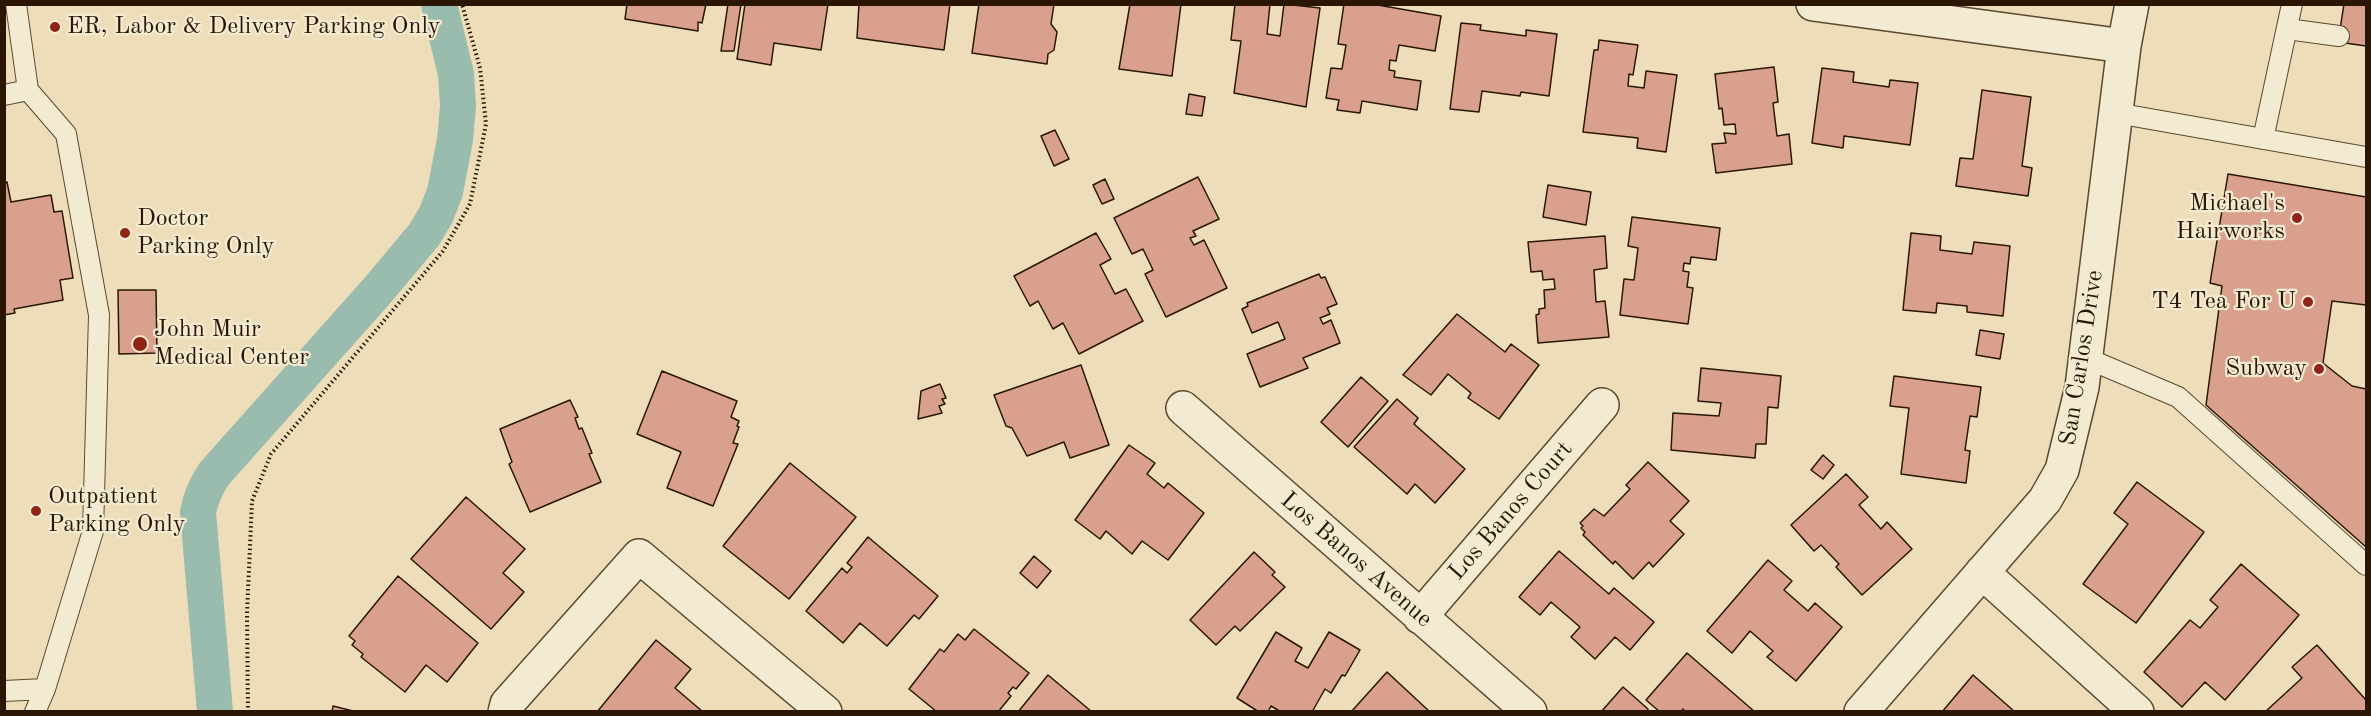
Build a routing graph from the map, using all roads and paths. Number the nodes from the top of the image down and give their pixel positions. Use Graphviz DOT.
graph roads {
  1 [pos="16,4"];
  2 [pos="462,4"];
  3 [pos="1813,4"];
  4 [pos="2132,4"];
  5 [pos="2292,4"];
  6 [pos="2287,29"];
  7 [pos="2339,36"];
  8 [pos="2124,46"];
  9 [pos="28,90"];
  10 [pos="4,95"];
  11 [pos="2116,113"];
  12 [pos="2263,139"];
  13 [pos="2367,157"];
  14 [pos="2086,358"];
  15 [pos="1602,405"];
  16 [pos="1183,408"];
  17 [pos="2367,565"];
  18 [pos="1982,572"];
  19 [pos="1420,616"];
  20 [pos="45,688"];
  21 [pos="4,692"];
  22 [pos="35,711"];
  23 [pos="248,711"];
  24 [pos="505,711"];
  25 [pos="825,711"];
  26 [pos="1530,711"];
  27 [pos="1862,711"];
  28 [pos="2137,711"];
  1 -- 9 [label="lane"];
  2 -- 23 [label="path"];
  3 -- 8 [label="street"];
  4 -- 8 [label="street, San Carlos Drive"];
  5 -- 6 [label="lane"];
  6 -- 7 [label="lane"];
  6 -- 12 [label="lane"];
  8 -- 11 [label="street, San Carlos Drive"];
  9 -- 10 [label="lane"];
  9 -- 20 [label="lane"];
  11 -- 12 [label="lane"];
  11 -- 14 [label="street, San Carlos Drive"];
  12 -- 13 [label="lane"];
  14 -- 17 [label="lane"];
  14 -- 18 [label="street, San Carlos Drive"];
  15 -- 19 [label="street, Los Banos Court"];
  16 -- 19 [label="street, Los Banos Avenue"];
  18 -- 27 [label="street, San Carlos Drive"];
  18 -- 28 [label="street"];
  19 -- 26 [label="street, Los Banos Avenue"];
  20 -- 21 [label="lane"];
  20 -- 22 [label="lane"];
  24 -- 25 [label="street"];
}
